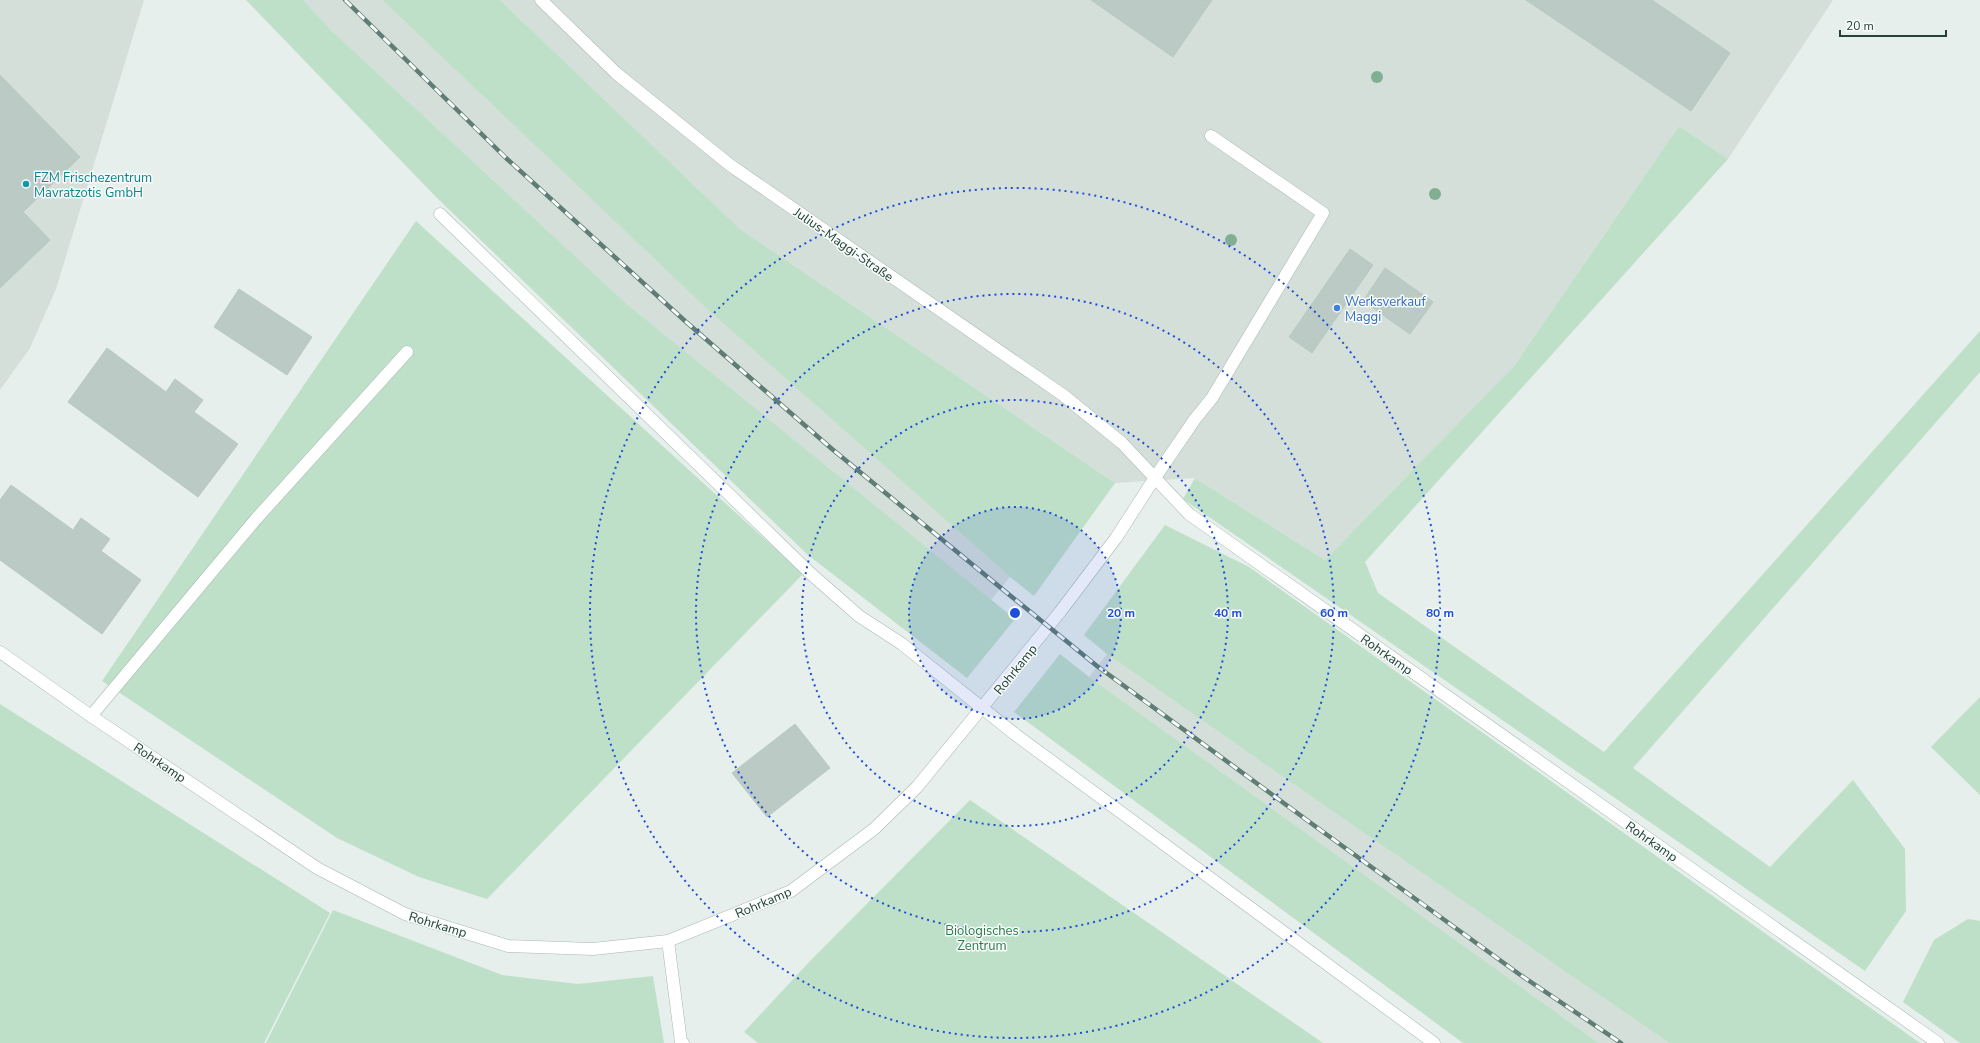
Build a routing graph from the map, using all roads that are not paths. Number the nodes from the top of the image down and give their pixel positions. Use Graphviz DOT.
graph roads {
  1 [pos="541,0"];
  2 [pos="1211,136"];
  3 [pos="440,214"];
  4 [pos="407,352"];
  5 [pos="1154,479"];
  6 [pos="0,652"];
  7 [pos="982,709"];
  8 [pos="91,716"];
  9 [pos="668,941"];
  10 [pos="683,1043"];
  11 [pos="1434,1043"];
  12 [pos="1938,1043"];
  1 -- 5 [label="street, Julius-Maggi-Straße"];
  2 -- 5 [label="street"];
  3 -- 7 [label="street"];
  4 -- 8 [label="street"];
  5 -- 7 [label="street, Rohrkamp"];
  5 -- 12 [label="street, Rohrkamp"];
  6 -- 8 [label="street, Rohrkamp"];
  7 -- 9 [label="street, Rohrkamp"];
  7 -- 11 [label="street"];
  8 -- 9 [label="street, Rohrkamp"];
  9 -- 10 [label="street"];
}
